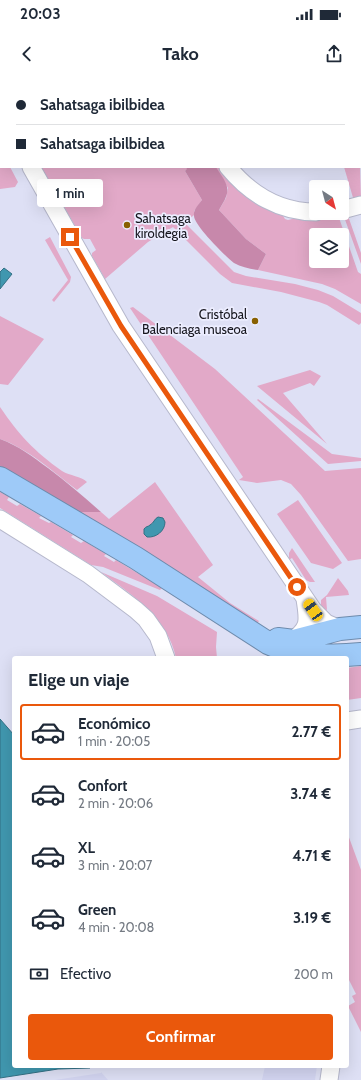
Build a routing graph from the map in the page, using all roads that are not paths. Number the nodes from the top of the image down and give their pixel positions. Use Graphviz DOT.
graph roads {
  1 [pos="32,168"];
  2 [pos="229,168"];
  3 [pos="361,205"];
  4 [pos="349,208"];
  5 [pos="309,211"];
  6 [pos="0,478"];
  7 [pos="0,519"];
  8 [pos="305,598"];
  9 [pos="341,630"];
  10 [pos="250,632"];
  11 [pos="291,641"];
  12 [pos="352,654"];
  13 [pos="165,656"];
  14 [pos="361,719"];
  15 [pos="349,721"];
  16 [pos="331,1068"];
  17 [pos="329,1080"];
  1 -- 8 [label="street"];
  2 -- 5 [label="street"];
  3 -- 4 [label="street"];
  6 -- 10 [label="highway"];
  7 -- 13 [label="street"];
  8 -- 9 [label="street"];
  8 -- 11 [label="street"];
  9 -- 11 [label="highway"];
  9 -- 12 [label="highway"];
  10 -- 11 [label="highway"];
  10 -- 12 [label="highway"];
  14 -- 15 [label="street"];
  16 -- 17 [label="street"];
}
